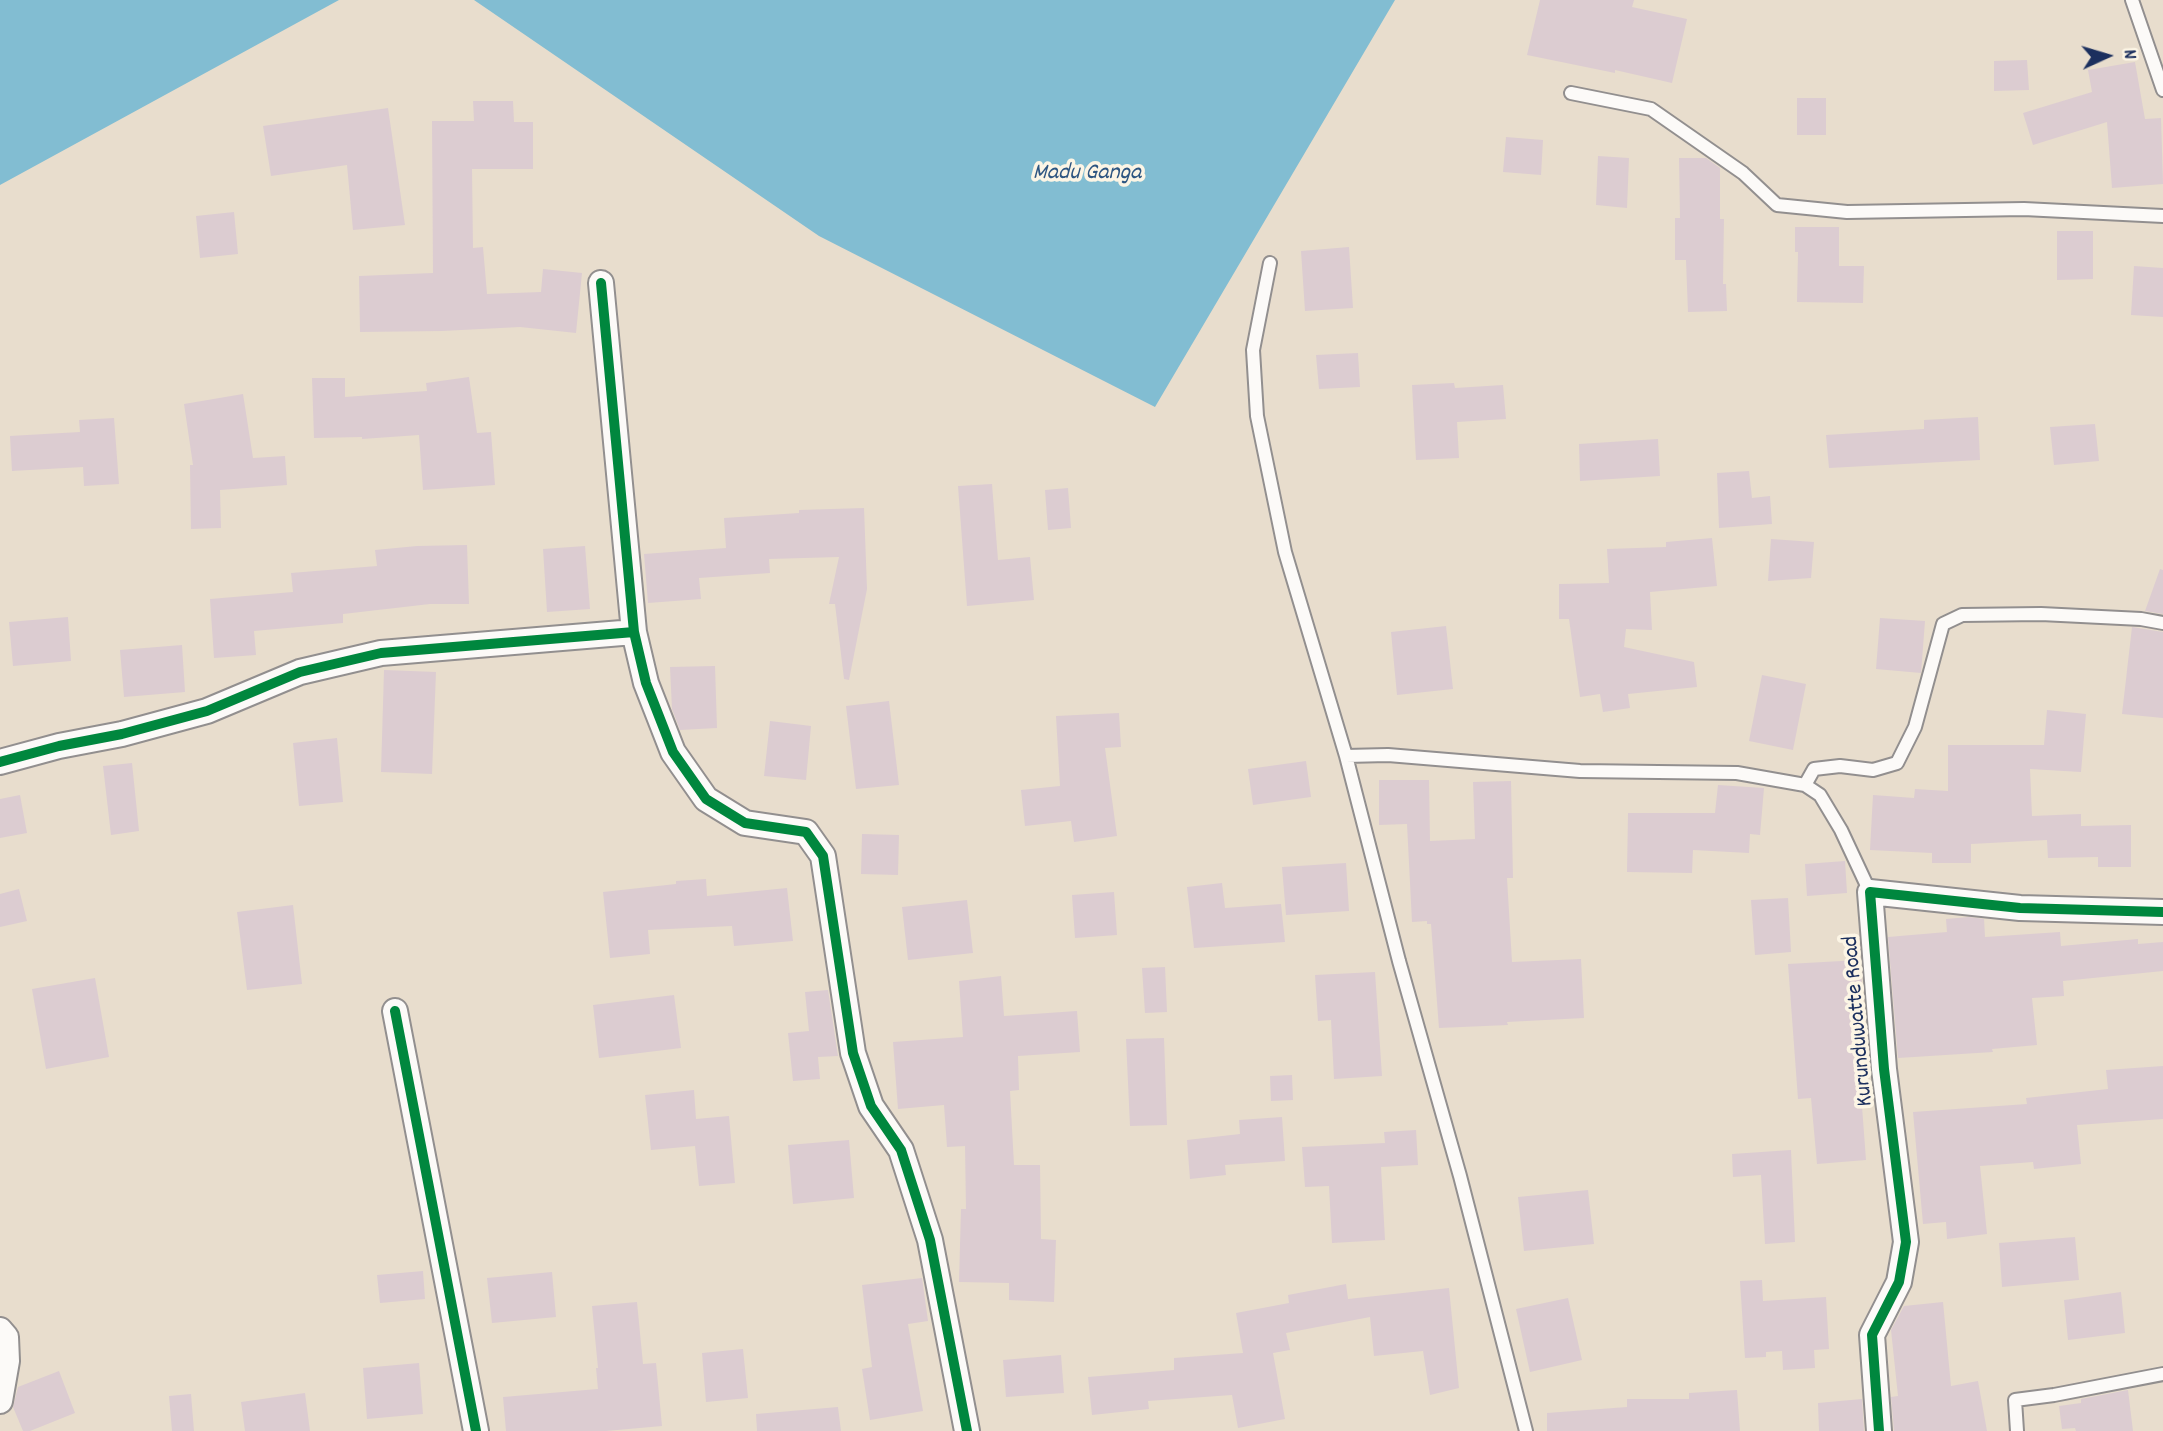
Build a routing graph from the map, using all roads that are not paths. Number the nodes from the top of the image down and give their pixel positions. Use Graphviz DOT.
graph roads {
  1 [pos="2132,0"];
  2 [pos="2163,90"];
  3 [pos="1571,93"];
  4 [pos="2163,216"];
  5 [pos="1270,263"];
  6 [pos="601,283"];
  7 [pos="2163,623"];
  8 [pos="634,632"];
  9 [pos="1346,756"];
  10 [pos="0,762"];
  11 [pos="1805,785"];
  12 [pos="1870,892"];
  13 [pos="2163,912"];
  14 [pos="395,1011"];
  15 [pos="0,1330"];
  16 [pos="2163,1374"];
  17 [pos="0,1401"];
  18 [pos="476,1431"];
  19 [pos="967,1431"];
  20 [pos="1526,1431"];
  21 [pos="1879,1431"];
  22 [pos="2017,1431"];
  1 -- 2 [label="lane"];
  3 -- 4 [label="lane"];
  5 -- 9 [label="lane"];
  6 -- 8 [label="street"];
  7 -- 11 [label="lane"];
  8 -- 10 [label="street"];
  8 -- 19 [label="street"];
  9 -- 11 [label="lane"];
  9 -- 20 [label="lane"];
  11 -- 12 [label="lane"];
  12 -- 13 [label="street"];
  12 -- 21 [label="street, Kurunduwatte Road"];
  14 -- 18 [label="street"];
  15 -- 17 [label="street"];
  16 -- 22 [label="lane"];
}
